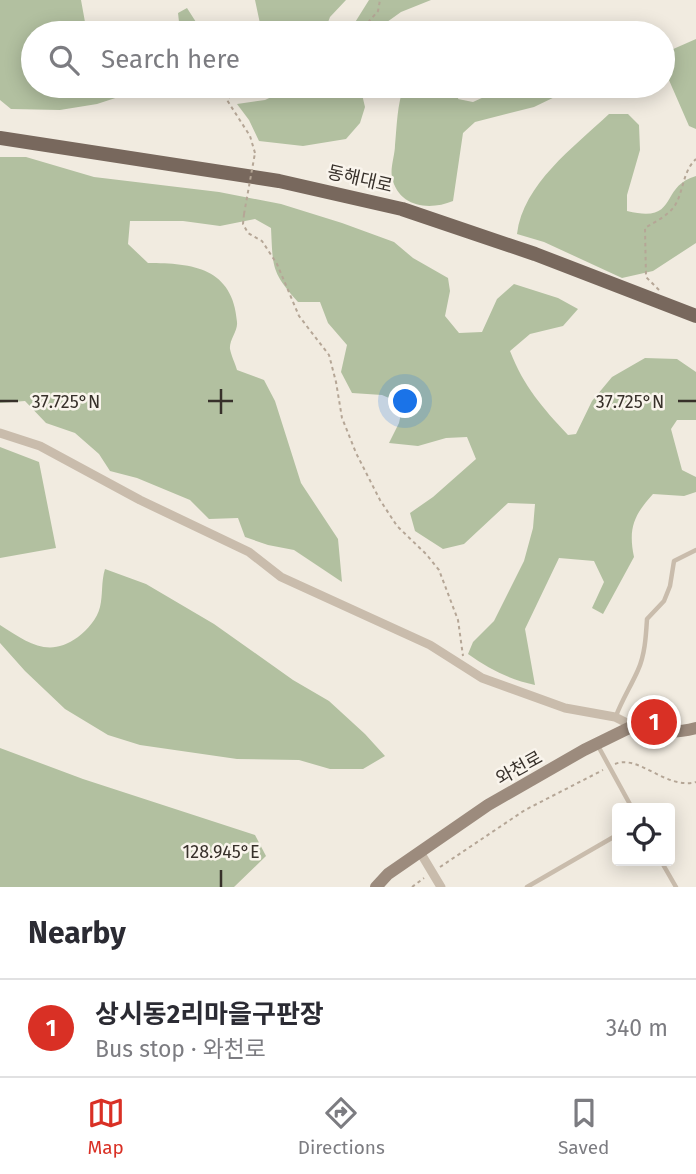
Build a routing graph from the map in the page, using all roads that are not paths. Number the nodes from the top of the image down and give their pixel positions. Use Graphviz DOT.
graph roads {
  1 [pos="0,138"];
  2 [pos="696,316"];
  3 [pos="0,433"];
  4 [pos="696,550"];
  5 [pos="615,717"];
  6 [pos="633,726"];
  7 [pos="696,728"];
  8 [pos="597,744"];
  9 [pos="629,803"];
  10 [pos="612,838"];
  11 [pos="420,852"];
  12 [pos="665,866"];
  13 [pos="376,887"];
  14 [pos="441,887"];
  15 [pos="527,887"];
  16 [pos="676,887"];
  1 -- 2 [label="main road, 동해대로"];
  3 -- 5 [label="street"];
  4 -- 5 [label="lane"];
  5 -- 6 [label="street"];
  6 -- 7 [label="street"];
  6 -- 8 [label="street, 와천로"];
  8 -- 9 [label="lane"];
  8 -- 11 [label="street, 와천로"];
  10 -- 15 [label="lane"];
  11 -- 13 [label="street, 와천로"];
  11 -- 14 [label="street"];
  12 -- 16 [label="lane"];
}
